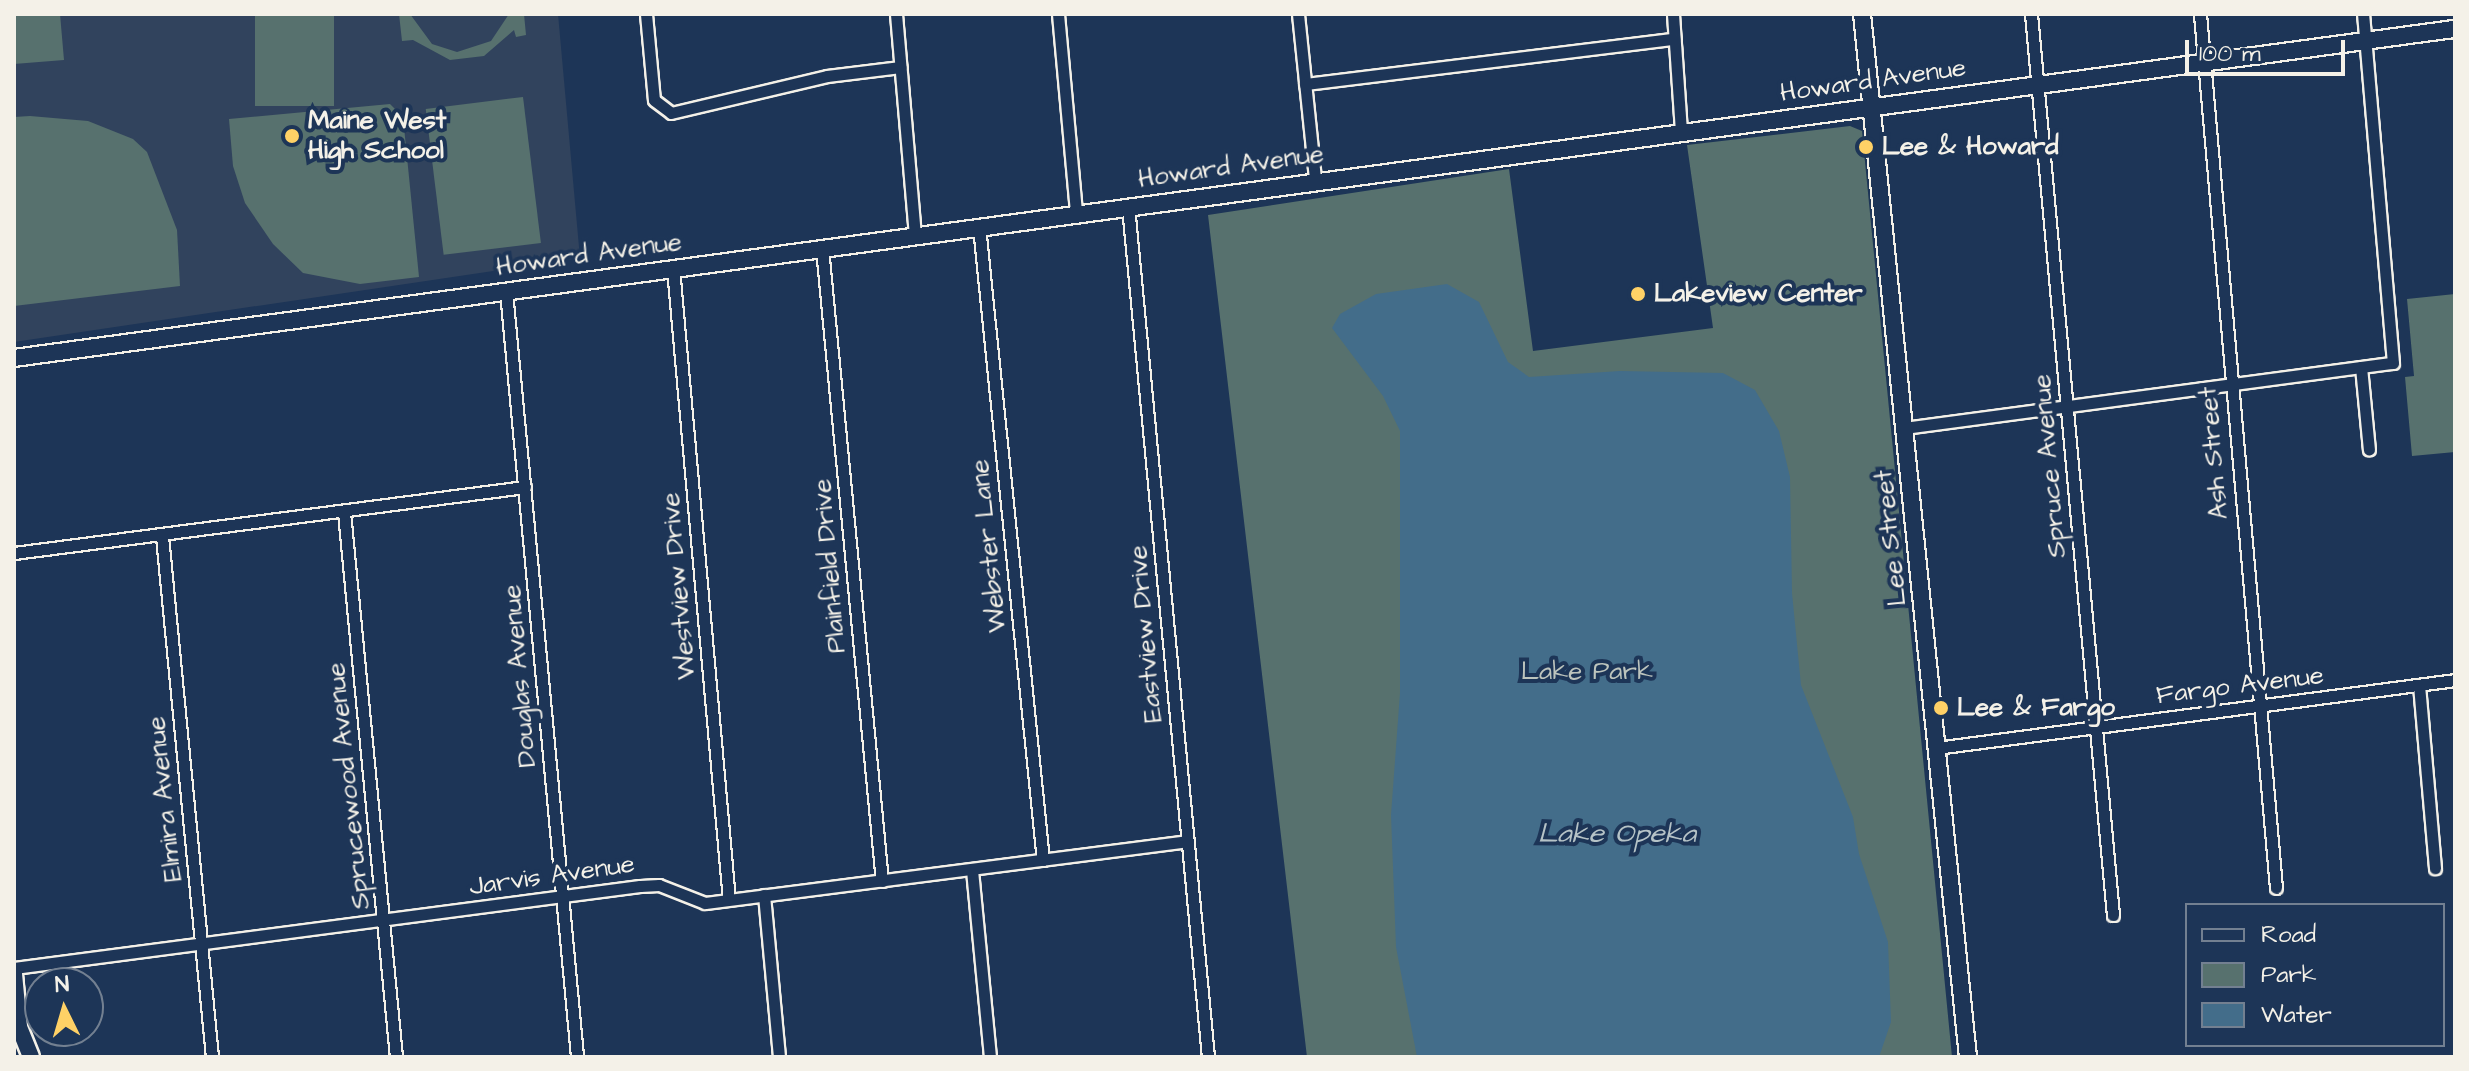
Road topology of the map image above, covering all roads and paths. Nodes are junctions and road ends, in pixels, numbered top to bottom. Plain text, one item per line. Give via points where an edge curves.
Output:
1 (646, 14) edge
2 (896, 14) edge
3 (1058, 14) edge
4 (1298, 14) edge
5 (1673, 14) edge
6 (1862, 14) edge
7 (2031, 14) edge
8 (2200, 14) edge
9 (2363, 14) edge
10 (2455, 29) edge
11 (1674, 39) junction
12 (2365, 40) junction
13 (2204, 61) junction
14 (900, 67) junction
15 (2037, 83) junction
16 (1305, 84) junction
17 (1871, 105) junction
18 (1681, 131) junction
19 (1315, 179) junction
20 (1128, 206) junction
21 (1076, 213) junction
22 (979, 226) junction
23 (915, 235) junction
24 (822, 248) junction
25 (673, 268) junction
26 (506, 291) junction
27 (14, 358) edge
28 (2361, 367) junction
29 (2230, 385) junction
30 (2066, 406) junction
31 (1904, 428) junction
32 (2369, 450) dead end
33 (525, 487) junction
34 (344, 512) junction
35 (162, 536) junction
36 (14, 553) edge
37 (2455, 680) edge
38 (2419, 685) junction
39 (2259, 706) junction
40 (2095, 727) junction
41 (1936, 748) junction
42 (1187, 841) junction
43 (1043, 860) junction
44 (2435, 868) dead end
45 (972, 870) junction
46 (882, 881) junction
47 (2276, 888) dead end
48 (764, 895) junction
49 (562, 896) junction
50 (729, 900) junction
51 (2113, 915) dead end
52 (384, 921) junction
53 (202, 944) junction
54 (14, 971) edge
55 (16, 1027) edge
56 (14, 1045) edge
57 (31, 1057) edge
58 (212, 1057) edge
59 (396, 1057) edge
60 (577, 1057) edge
61 (779, 1057) edge
62 (990, 1057) edge
63 (1208, 1057) edge
64 (1968, 1057) edge

1 - 14 street via 654,100 671,113 827,76
2 - 14 street
3 - 21 street
4 - 16 street
5 - 11 street
6 - 17 street, Lee Street
7 - 15 street, Spruce Avenue
8 - 13 street, Ash Street
9 - 12 street
10 - 12 street, Howard Avenue
11 - 16 street
11 - 18 street
12 - 13 street, Howard Avenue
12 - 28 street via 2393,363
13 - 15 street, Howard Avenue
13 - 29 street, Ash Street
14 - 23 street
15 - 17 street, Howard Avenue
15 - 30 street, Spruce Avenue
16 - 19 street
17 - 18 street, Howard Avenue
17 - 31 street, Lee Street
18 - 19 street, Howard Avenue
19 - 20 street, Howard Avenue
20 - 21 street, Howard Avenue
20 - 42 street, Eastview Drive
21 - 22 street, Howard Avenue
22 - 23 street, Howard Avenue
22 - 43 street, Webster Lane
23 - 24 street, Howard Avenue
24 - 25 street, Howard Avenue
24 - 46 street, Plainfield Drive
25 - 26 street, Howard Avenue
25 - 50 street, Westview Drive
26 - 27 street, Howard Avenue
26 - 33 street, Douglas Avenue
28 - 29 street
28 - 32 street
29 - 30 street
29 - 39 street, Ash Street
30 - 31 street
30 - 40 street, Spruce Avenue
31 - 41 street, Lee Street
33 - 34 street
33 - 49 street, Douglas Avenue
34 - 35 street
34 - 52 street, Sprucewood Avenue
35 - 36 street
35 - 53 street, Elmira Avenue
37 - 38 street, Fargo Avenue
38 - 39 street, Fargo Avenue
38 - 44 street
39 - 40 street, Fargo Avenue
39 - 47 street, Ash Street
40 - 41 street, Fargo Avenue
40 - 51 street, Spruce Avenue
41 - 64 street, Lee Street
42 - 43 street, Jarvis Avenue
42 - 63 street, Eastview Drive
43 - 45 street, Jarvis Avenue
45 - 46 street, Jarvis Avenue
45 - 62 street
46 - 48 street, Jarvis Avenue
48 - 50 street, Jarvis Avenue
48 - 61 street
49 - 50 street, Jarvis Avenue via 659,885 705,903
49 - 52 street, Jarvis Avenue
49 - 60 street, Douglas Avenue
52 - 53 street, Jarvis Avenue
52 - 59 street, Sprucewood Avenue
53 - 54 street, Jarvis Avenue
53 - 58 street, Elmira Avenue
54 - 55 street
55 - 56 street
55 - 57 street

